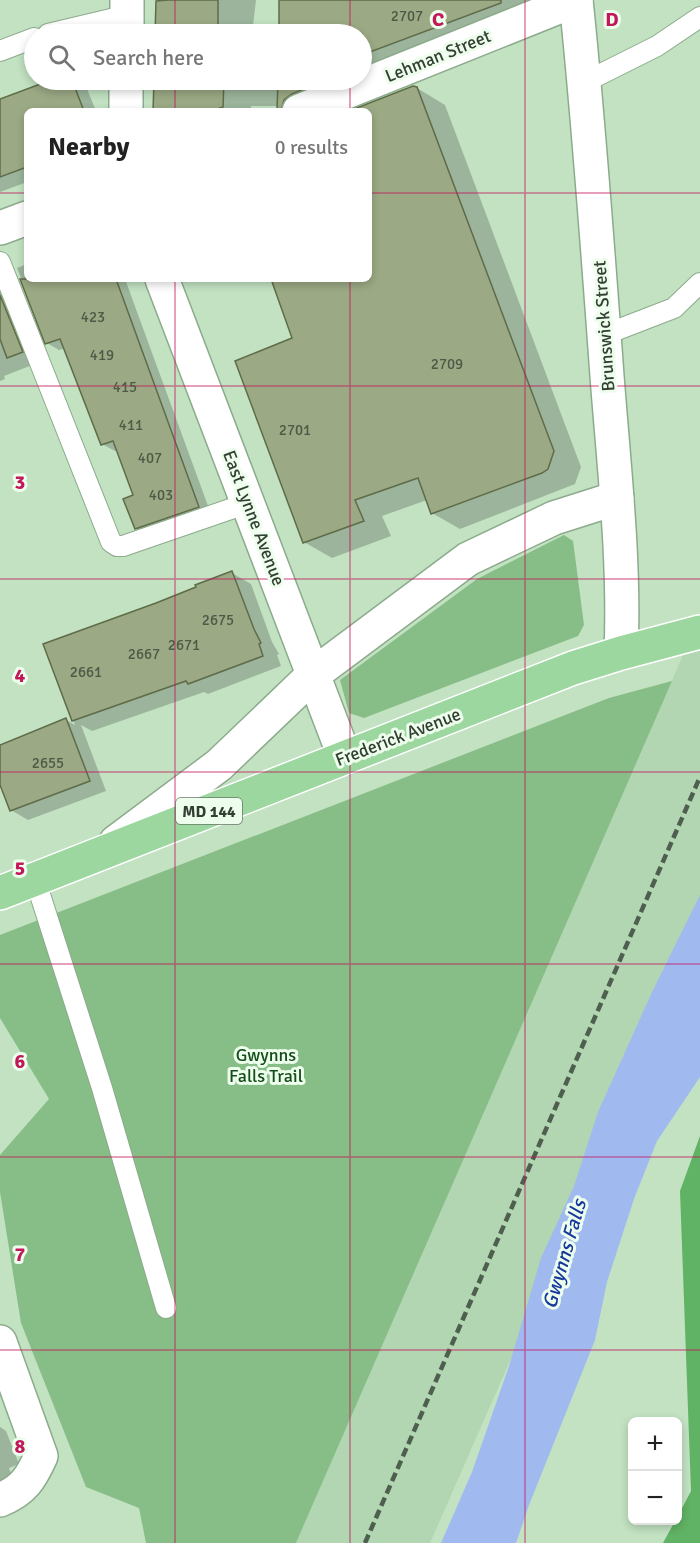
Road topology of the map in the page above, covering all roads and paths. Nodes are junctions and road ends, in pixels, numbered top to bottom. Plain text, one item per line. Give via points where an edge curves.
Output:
1 (577, 0) edge
2 (127, 16) edge
3 (700, 17) edge
4 (92, 24) edge
5 (24, 42) edge
6 (0, 51) edge
7 (372, 82) edge
8 (585, 82) junction
9 (126, 90) edge
10 (352, 90) edge
11 (126, 108) edge
12 (307, 108) edge
13 (24, 219) edge
14 (0, 228) edge
15 (0, 262) edge
16 (163, 282) edge
17 (700, 283) edge
18 (604, 335) junction
19 (617, 498) junction
20 (248, 502) junction
21 (689, 635) edge
22 (621, 653) junction
23 (314, 674) junction
24 (345, 758) junction
25 (100, 854) junction
26 (35, 879) junction
27 (0, 893) edge
28 (166, 1308) dead end
29 (0, 1342) edge
30 (0, 1500) edge

1 - 7 street, Lehman Street
1 - 8 street, Brunswick Street
2 - 4 lane
3 - 8 lane via 657,46
5 - 6 lane
8 - 18 street, Brunswick Street
9 - 11 street
10 - 12 street, Lehman Street
13 - 14 street
15 - 20 lane via 111,542 123,546
16 - 20 street, East Lynne Avenue
17 - 18 lane via 674,308
18 - 19 street, Brunswick Street
19 - 22 street, Brunswick Street via 623,603
19 - 23 street, Frederick Avenue via 554,518 468,559
20 - 23 street, East Lynne Avenue
21 - 22 main road, Frederick Avenue / MD 144
22 - 24 main road, Frederick Avenue / MD 144 via 573,668
23 - 24 street, East Lynne Avenue
23 - 25 street, Frederick Avenue via 219,765
24 - 25 main road, Frederick Avenue / MD 144
25 - 26 main road, Frederick Avenue / MD 144
26 - 27 main road, Frederick Avenue / MD 144
26 - 28 lane via 102,1088
29 - 30 street via 41,1456 32,1477 15,1494

